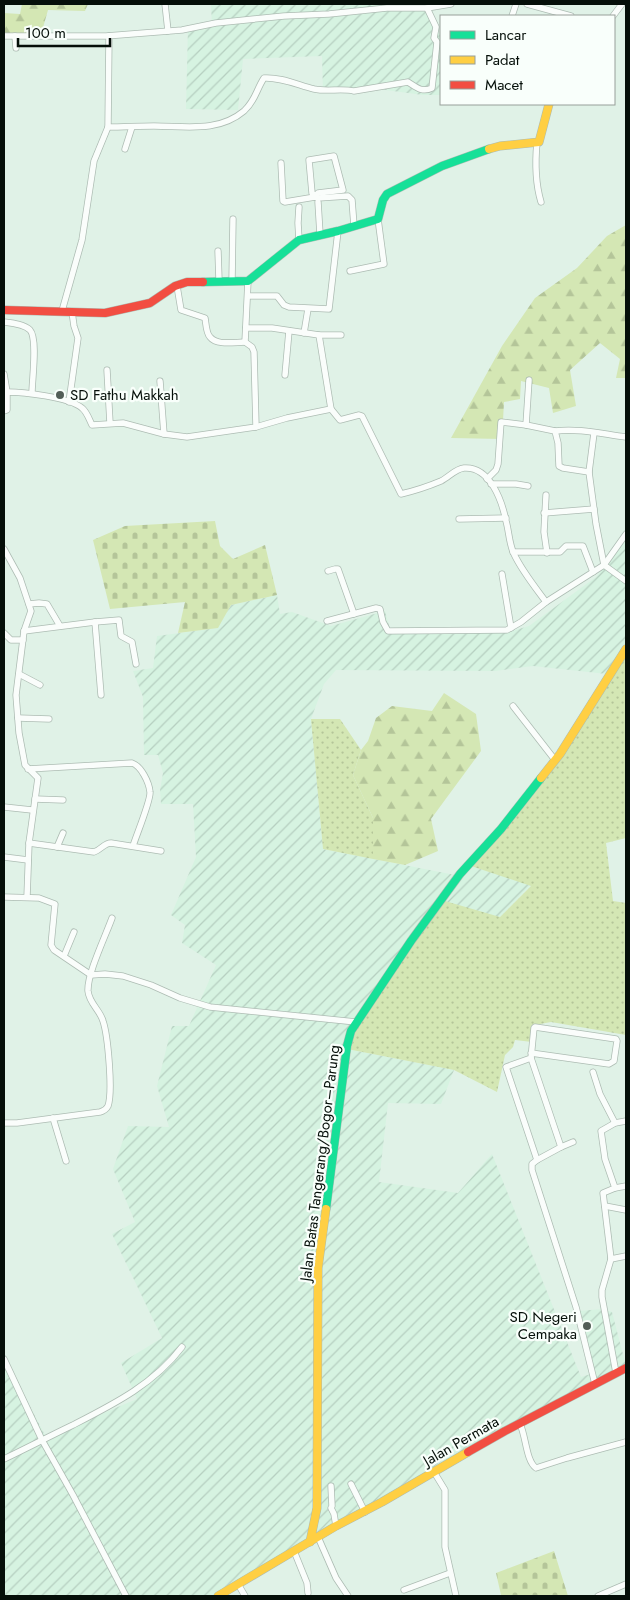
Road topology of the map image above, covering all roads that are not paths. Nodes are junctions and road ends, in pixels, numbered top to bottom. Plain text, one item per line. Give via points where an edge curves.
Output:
1 (165, 4) edge
2 (451, 4) edge
3 (528, 4) edge
4 (622, 4) edge
5 (546, 6) edge
6 (428, 8) junction
7 (566, 15) edge
8 (614, 15) edge
9 (168, 31) junction
10 (4, 36) edge
11 (15, 36) junction
12 (109, 36) junction
13 (16, 48) dead end
14 (549, 105) edge
15 (108, 127) junction
16 (132, 127) junction
17 (537, 142) junction
18 (125, 150) dead end
19 (280, 163) dead end
20 (316, 199) junction
21 (541, 202) dead end
22 (299, 207) dead end
23 (233, 219) dead end
24 (378, 219) junction
25 (354, 226) junction
26 (338, 231) junction
27 (320, 234) junction
28 (299, 240) junction
29 (218, 251) dead end
30 (350, 271) dead end
31 (218, 280) junction
32 (232, 281) junction
33 (248, 281) junction
34 (177, 286) junction
35 (248, 296) junction
36 (5, 310) edge
37 (308, 310) junction
38 (62, 311) junction
39 (72, 312) junction
40 (4, 321) edge
41 (246, 328) junction
42 (289, 331) junction
43 (304, 333) junction
44 (319, 335) junction
45 (341, 335) dead end
46 (245, 342) junction
47 (107, 370) dead end
48 (4, 374) edge
49 (284, 375) dead end
50 (529, 380) dead end
51 (160, 381) dead end
52 (7, 392) junction
53 (32, 393) junction
54 (69, 402) junction
55 (331, 408) junction
56 (4, 411) edge
57 (110, 423) junction
58 (526, 425) junction
59 (256, 427) junction
60 (555, 431) junction
61 (594, 433) junction
62 (164, 434) junction
63 (626, 437) edge
64 (589, 472) junction
65 (489, 482) junction
66 (528, 486) dead end
67 (546, 495) dead end
68 (594, 509) junction
69 (544, 513) junction
70 (506, 518) junction
71 (459, 519) dead end
72 (626, 534) edge
73 (4, 549) edge
74 (513, 552) junction
75 (547, 553) junction
76 (604, 565) junction
77 (328, 571) dead end
78 (592, 572) junction
79 (502, 574) dead end
80 (626, 581) edge
81 (546, 602) junction
82 (30, 604) junction
83 (354, 614) junction
84 (327, 621) dead end
85 (95, 622) junction
86 (60, 626) junction
87 (510, 628) junction
88 (24, 631) junction
89 (4, 633) edge
90 (23, 640) junction
91 (626, 650) edge
92 (136, 664) dead end
93 (19, 674) junction
94 (40, 685) dead end
95 (101, 695) dead end
96 (513, 706) dead end
97 (18, 718) junction
98 (49, 719) dead end
99 (555, 760) junction
100 (28, 769) junction
101 (36, 799) junction
102 (63, 800) dead end
103 (4, 806) edge
104 (32, 810) junction
105 (63, 833) dead end
106 (29, 843) junction
107 (132, 846) junction
108 (57, 847) junction
109 (161, 851) dead end
110 (4, 857) edge
111 (28, 860) junction
112 (4, 897) edge
113 (26, 897) junction
114 (112, 918) dead end
115 (74, 932) dead end
116 (64, 956) junction
117 (91, 975) junction
118 (356, 1022) junction
119 (531, 1055) junction
120 (594, 1072) dead end
121 (54, 1118) junction
122 (626, 1121) edge
123 (4, 1123) edge
124 (615, 1123) junction
125 (574, 1142) dead end
126 (561, 1147) junction
127 (537, 1160) junction
128 (66, 1161) dead end
129 (626, 1186) edge
130 (616, 1188) junction
131 (605, 1206) junction
132 (626, 1210) edge
133 (626, 1256) edge
134 (611, 1259) junction
135 (182, 1347) dead end
136 (4, 1359) edge
137 (626, 1368) edge
138 (616, 1373) junction
139 (595, 1384) junction
140 (520, 1424) junction
141 (42, 1440) junction
142 (626, 1442) edge
143 (4, 1459) edge
144 (434, 1472) junction
145 (351, 1484) dead end
146 (331, 1486) dead end
147 (317, 1508) junction
148 (331, 1508) junction
149 (365, 1512) junction
150 (336, 1526) junction
151 (318, 1537) junction
152 (310, 1542) junction
153 (294, 1552) junction
154 (450, 1574) junction
155 (238, 1584) junction
156 (626, 1584) edge
157 (404, 1590) dead end
158 (308, 1593) dead end
159 (126, 1596) edge
160 (218, 1596) edge
161 (245, 1596) edge
162 (348, 1596) edge
163 (456, 1596) edge
164 (598, 1596) edge

1 - 9 street
2 - 6 street
3 - 5 street
4 - 8 street
5 - 7 street
6 - 9 street via 284,16
6 - 16 street via 436,27 434,38 437,42 433,87 428,90 420,90 408,82 354,91 347,88 316,89 264,78 251,102 228,121 200,128
9 - 12 street
10 - 11 street
11 - 12 street
11 - 13 street
12 - 15 street
14 - 17 main road via 540,141
15 - 16 street
15 - 38 street via 94,161 82,240
16 - 18 street
17 - 21 street via 535,171
17 - 24 main road via 489,148 442,166 387,194
19 - 20 street via 283,201
20 - 20 street via 318,193 343,190 334,156 309,160 312,192
20 - 25 street via 348,196 352,200
20 - 27 street
22 - 28 street
23 - 32 street
24 - 25 main road
24 - 30 street via 384,264
25 - 26 main road
26 - 27 main road
26 - 37 street via 330,307
27 - 28 main road
28 - 33 main road
29 - 31 street
31 - 32 main road
31 - 34 main road via 187,282
32 - 33 main road
33 - 35 street
34 - 39 main road via 150,303 128,310 96,314
34 - 46 street via 181,310 205,318 211,339 223,343
35 - 37 street via 277,296 284,305
35 - 41 street
36 - 38 main road
36 - 40 street
37 - 43 street
38 - 39 main road
39 - 54 street via 78,338
40 - 53 street via 24,326 32,333
41 - 42 street
41 - 46 street
42 - 43 street
42 - 49 street
43 - 44 street
44 - 45 street
44 - 55 street
46 - 59 street via 254,352
47 - 57 street
48 - 52 street
50 - 58 street
51 - 62 street
52 - 53 street
52 - 56 street via 7,409
53 - 54 street
54 - 57 street via 83,409 92,424
55 - 59 street
55 - 65 street via 340,420 362,416 401,494 465,468 479,471
57 - 62 street via 134,425
58 - 60 street
58 - 65 street via 501,422 498,464
59 - 62 street via 196,436
60 - 61 street via 576,429
60 - 64 street via 559,466
61 - 63 street
61 - 64 street
64 - 68 street
65 - 66 street
65 - 70 street
67 - 69 street
68 - 69 street
68 - 76 street
69 - 75 street
70 - 71 street
70 - 74 street
72 - 76 street
73 - 82 street
74 - 75 street
74 - 81 street
75 - 78 street via 562,552 566,546 583,546
76 - 78 street
76 - 80 street
77 - 83 street via 338,570
78 - 81 street
79 - 87 street
81 - 87 street
82 - 86 street via 47,604
82 - 88 street
83 - 84 street
83 - 87 street via 378,608 388,631 500,631
85 - 86 street
85 - 92 street via 119,620 121,636 132,642
85 - 95 street
86 - 88 street
88 - 90 street
89 - 90 street via 11,640
90 - 93 street
91 - 99 main road, Jalan Batas Tangerang/Bogor–Parung
93 - 94 street
93 - 97 street via 16,690
96 - 99 street
97 - 98 street
97 - 100 street
99 - 118 main road, Jalan Batas Tangerang/Bogor–Parung via 501,829 460,874
100 - 101 street via 38,778
100 - 107 street via 136,764 146,778 150,793
101 - 102 street
101 - 104 street
103 - 104 street
104 - 106 street
105 - 108 street
106 - 108 street
106 - 111 street
107 - 108 street via 109,843 94,852
107 - 109 street
110 - 111 street
111 - 113 street
112 - 113 street
113 - 116 street via 54,904 51,946
114 - 117 street
115 - 116 street
116 - 117 street
117 - 118 street via 123,976 210,1007
117 - 121 street via 88,984 90,998 103,1020 106,1039 109,1102 102,1112
118 - 147 main road, Jalan Batas Tangerang/Bogor–Parung via 347,1046 318,1268
119 - 119 street via 535,1027 617,1041 614,1061 609,1064
119 - 126 street
119 - 127 street via 506,1067
120 - 124 street via 600,1094
121 - 123 street
121 - 128 street
122 - 124 street
124 - 130 street via 601,1131 601,1137
125 - 126 street
126 - 127 street
127 - 139 street via 532,1164 532,1170 576,1307
129 - 130 street
130 - 131 street via 603,1193
131 - 132 street
131 - 134 street
133 - 134 street
134 - 138 street via 602,1297
135 - 141 street via 167,1366 135,1391
136 - 141 street
137 - 138 main road, Jalan Permata
138 - 139 main road, Jalan Permata
139 - 140 main road, Jalan Permata
140 - 142 street via 530,1460 536,1468
140 - 144 main road, Jalan Permata
141 - 143 street
141 - 159 street
144 - 149 main road, Jalan Permata
144 - 154 street via 446,1496 444,1532
145 - 149 street
146 - 148 street
147 - 148 street
147 - 152 main road, Jalan Batas Tangerang/Bogor–Parung
148 - 150 street
149 - 150 main road, Jalan Permata
150 - 151 main road, Jalan Permata
151 - 152 main road, Jalan Permata
151 - 162 street via 336,1578
152 - 153 main road
153 - 155 main road
153 - 158 street via 305,1576
154 - 157 street
154 - 163 street
155 - 160 main road
155 - 161 street
156 - 164 street

